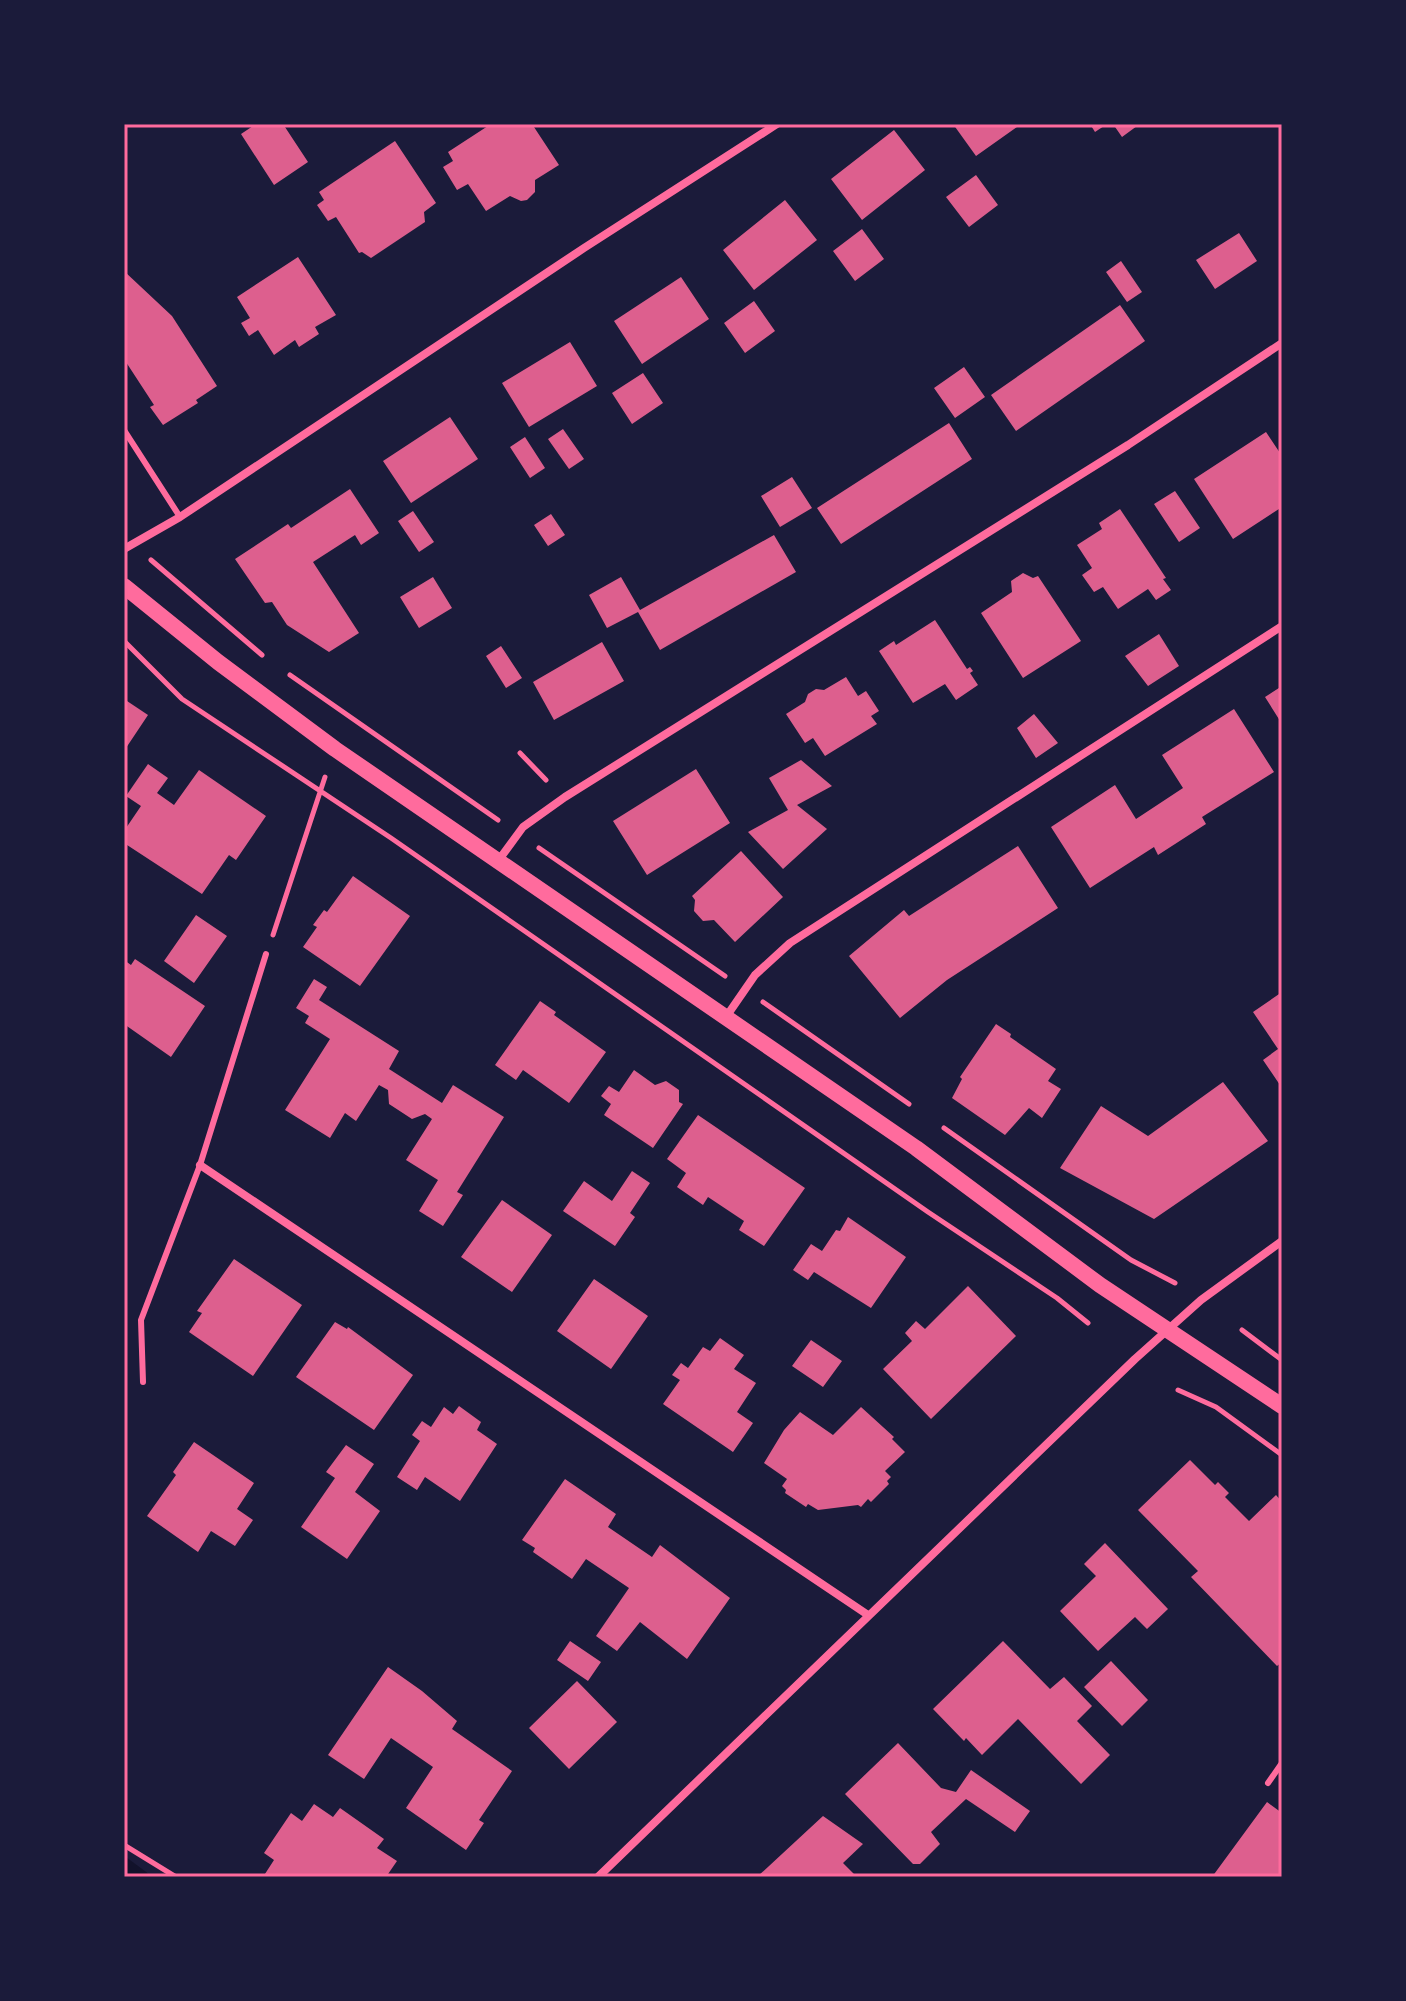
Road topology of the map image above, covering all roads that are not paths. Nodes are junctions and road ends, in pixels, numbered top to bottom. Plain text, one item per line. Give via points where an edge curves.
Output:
1 (777, 124) edge
2 (1282, 343) edge
3 (124, 430) edge
4 (180, 517) junction
5 (128, 547) edge
6 (124, 586) edge
7 (1282, 626) edge
8 (498, 861) junction
9 (266, 954) road end
10 (726, 1018) junction
11 (200, 1165) junction
12 (1282, 1241) edge
13 (1167, 1330) junction
14 (143, 1382) dead end
15 (1282, 1406) edge
16 (868, 1615) junction
17 (1282, 1763) edge
18 (1268, 1783) dead end
19 (598, 1877) edge

1 - 4 street
2 - 8 street via 565,797 518,833
3 - 4 lane
4 - 5 street
6 - 8 main road via 335,749
7 - 10 street via 790,943 755,975
8 - 10 main road
9 - 11 lane
10 - 13 main road
11 - 14 lane via 141,1320
11 - 16 street
12 - 13 street
13 - 15 main road
13 - 16 street
16 - 19 street
17 - 18 lane

